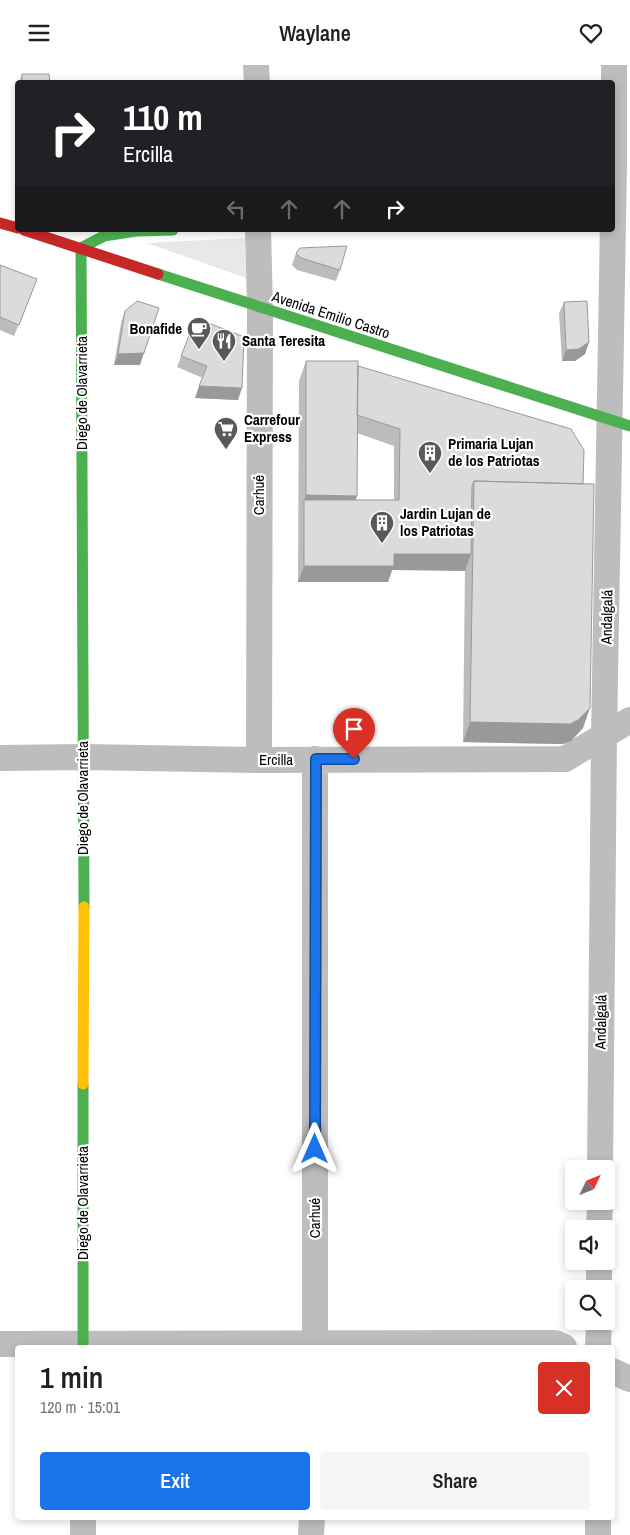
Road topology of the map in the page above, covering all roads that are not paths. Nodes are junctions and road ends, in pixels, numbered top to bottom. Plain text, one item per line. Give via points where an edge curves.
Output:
1 (256, 65) edge
2 (614, 65) edge
3 (257, 80) edge
4 (614, 80) edge
5 (0, 223) edge
6 (615, 223) edge
7 (630, 223) edge
8 (15, 227) edge
9 (30, 232) edge
10 (130, 232) edge
11 (258, 232) edge
12 (613, 232) edge
13 (81, 248) junction
14 (260, 308) junction
15 (620, 423) edge
16 (630, 719) edge
17 (604, 736) junction
18 (84, 757) junction
19 (0, 758) edge
20 (316, 759) junction
21 (259, 760) junction
22 (600, 1160) edge
23 (599, 1330) edge
24 (0, 1344) edge
25 (83, 1345) edge
26 (315, 1345) edge
27 (560, 1345) edge
28 (598, 1345) edge
29 (615, 1372) edge
30 (630, 1379) edge
31 (83, 1520) edge
32 (312, 1520) edge
33 (598, 1520) edge
34 (83, 1535) edge
35 (311, 1535) edge
36 (598, 1535) edge

1 - 3 street
2 - 4 street, Andalgalá
5 - 8 street
6 - 7 street
9 - 13 street, Avenida Emilio Castro
10 - 13 street via 104,236
11 - 14 street, Carhué
12 - 15 street, Andalgalá
13 - 14 street, Avenida Emilio Castro
13 - 18 street, Diego de Olavarrieta
14 - 15 street, Avenida Emilio Castro
14 - 21 street, Carhué
15 - 17 street, Andalgalá
16 - 17 street, Ercilla
17 - 20 street, Ercilla via 565,759
17 - 22 street, Andalgalá
18 - 19 street, Ercilla
18 - 21 street, Ercilla
18 - 25 street, Diego de Olavarrieta
20 - 21 street, Ercilla
20 - 26 street, Carhué
23 - 28 street
24 - 25 street
25 - 26 street
26 - 27 street
29 - 30 street
31 - 34 street
32 - 35 street
33 - 36 street

